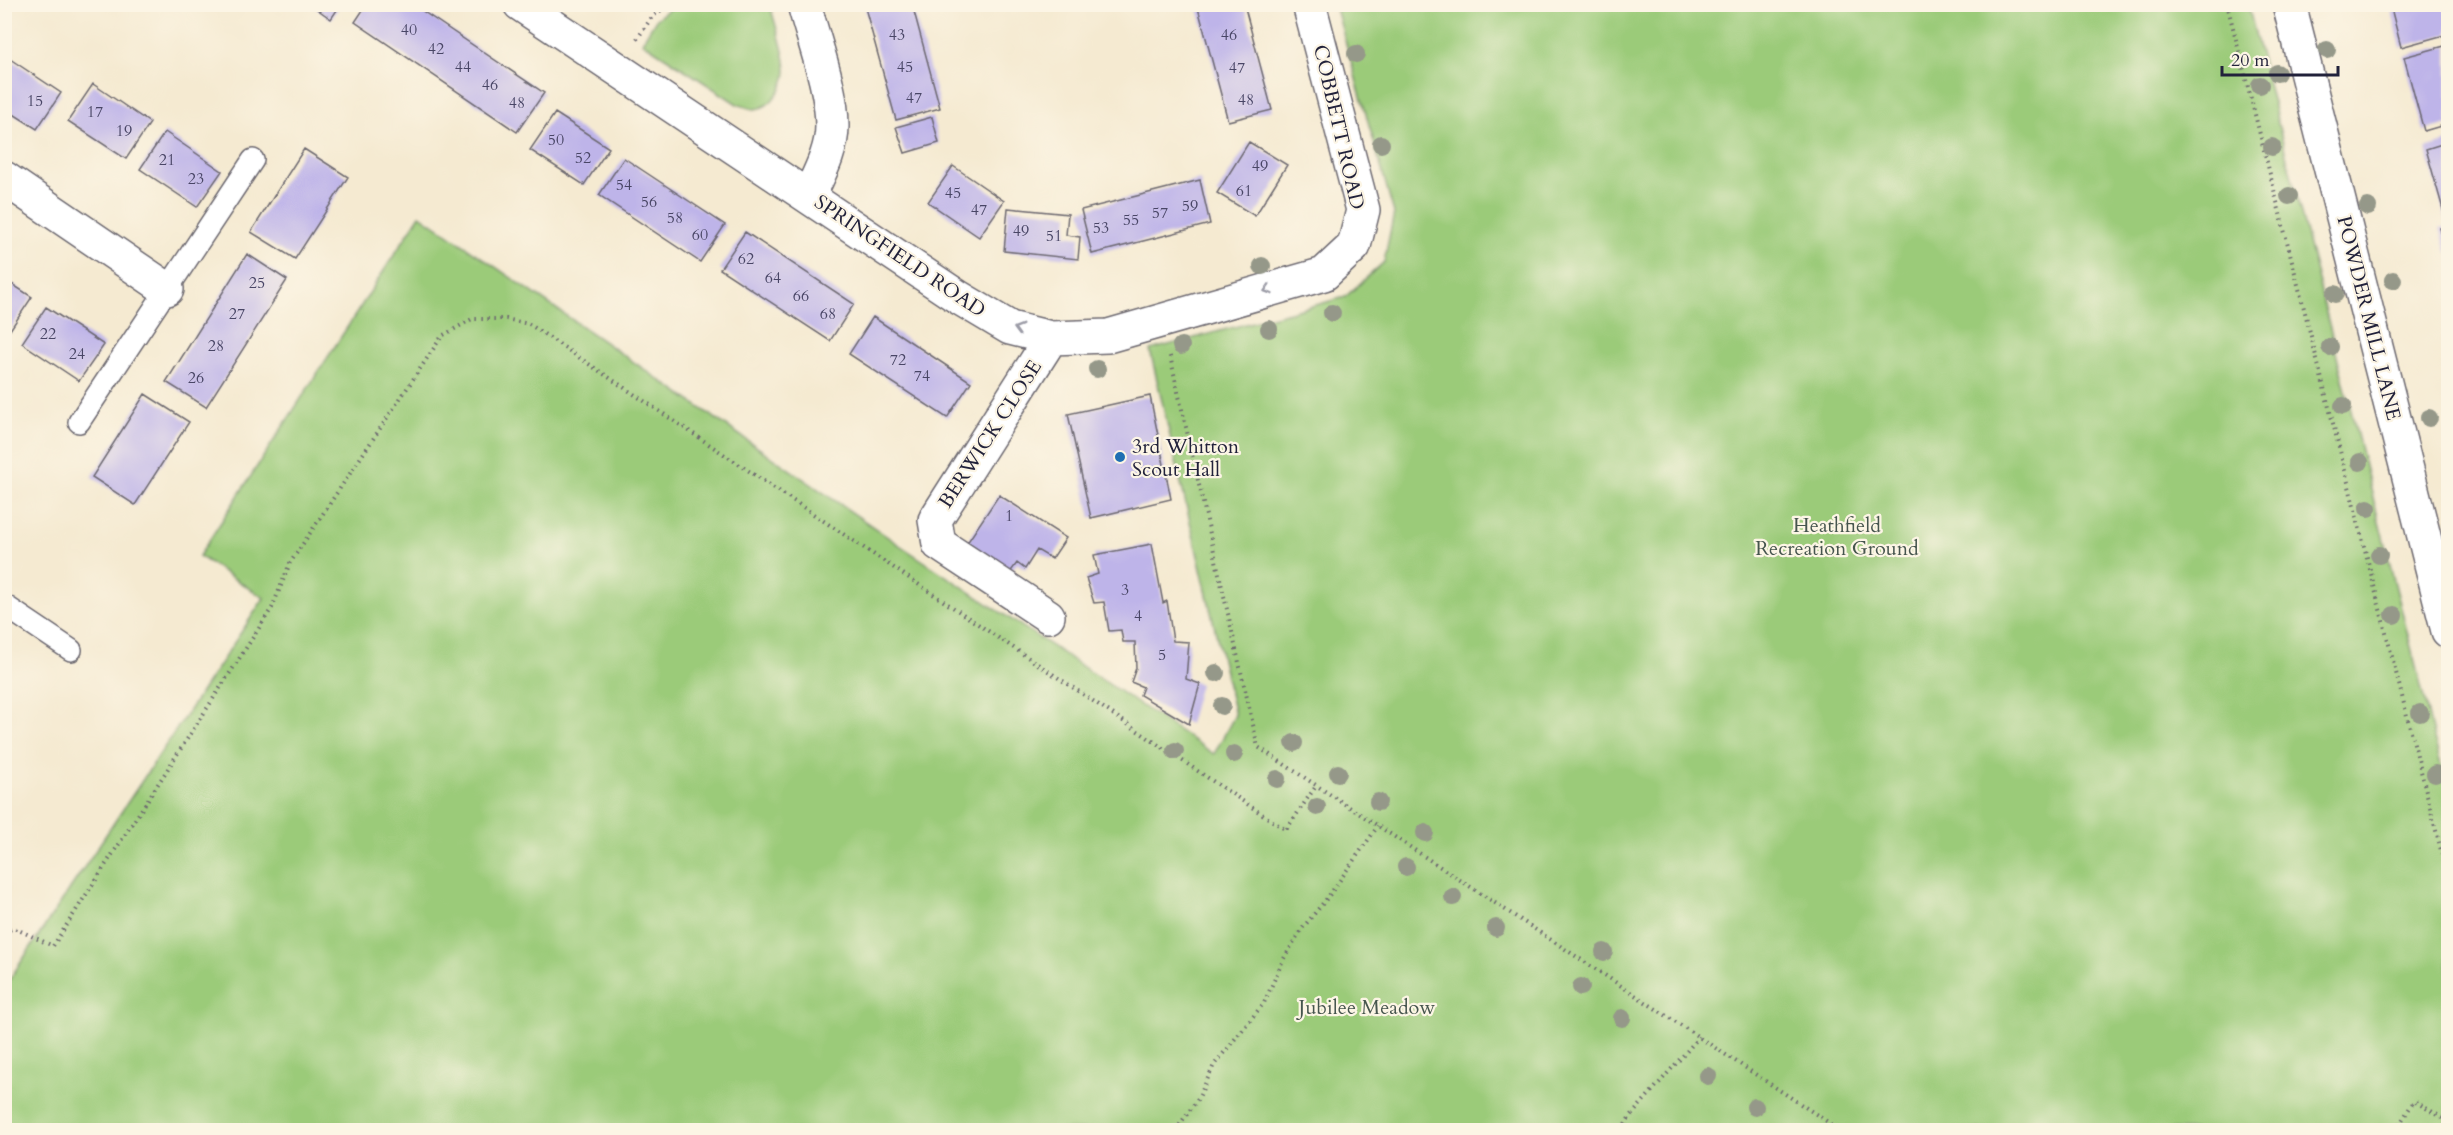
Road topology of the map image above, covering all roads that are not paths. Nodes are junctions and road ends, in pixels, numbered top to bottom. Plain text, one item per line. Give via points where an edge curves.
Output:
1 (520, 4) edge
2 (804, 4) edge
3 (1309, 4) edge
4 (2289, 4) edge
5 (253, 160) dead end
6 (4, 178) edge
7 (809, 196) junction
8 (1324, 274) joint
9 (167, 289) junction
10 (1051, 338) junction
11 (79, 422) dead end
12 (4, 605) edge
13 (1048, 616) dead end
14 (2448, 631) edge
15 (71, 650) dead end

1 - 7 street, SPRINGFIELD ROAD
2 - 7 street via 832,126 827,156
3 - 8 street, COBBETT ROAD via 1363,210 1354,246
4 - 14 street, POWDER MILL LANE
5 - 9 lane
6 - 9 street
10 -> 7 street, SPRINGFIELD ROAD via 1010,328
8 -> 10 street, SPRINGFIELD ROAD via 1108,336
9 - 11 lane
10 - 13 street, BERWICK CLOSE via 935,520 939,544
12 - 15 lane

